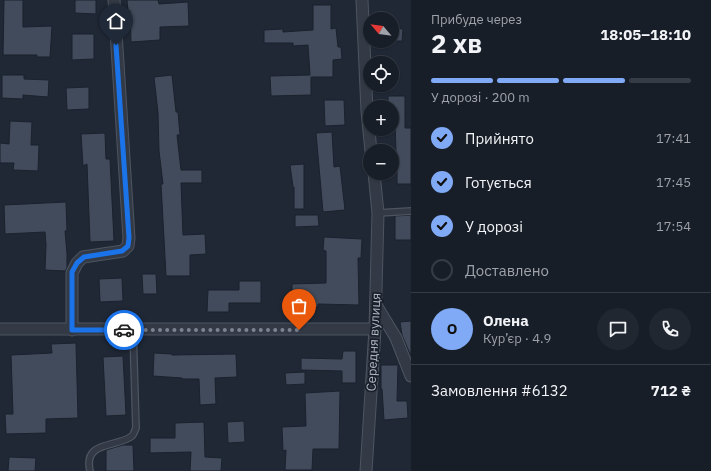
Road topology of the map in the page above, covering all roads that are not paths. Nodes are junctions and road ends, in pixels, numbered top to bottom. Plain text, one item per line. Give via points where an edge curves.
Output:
1 (114, 0) edge
2 (362, 0) edge
3 (370, 144) edge
4 (375, 180) edge
5 (378, 212) junction
6 (411, 212) edge
7 (376, 305) junction
8 (0, 329) edge
9 (375, 329) junction
10 (72, 330) junction
11 (133, 330) junction
12 (411, 376) edge
13 (90, 471) edge
14 (366, 471) edge

1 - 10 street via 128,246 122,251 84,257 77,263 72,272
2 - 3 street
4 - 5 street, Середня вулиця
5 - 6 lane
5 - 7 street, Середня вулиця
7 - 9 street, Середня вулиця
7 - 12 street via 396,338
8 - 10 street
9 - 11 street
9 - 14 street, Середня вулиця
10 - 11 street
11 - 13 lane via 136,428 133,435 126,439 97,449 89,462

